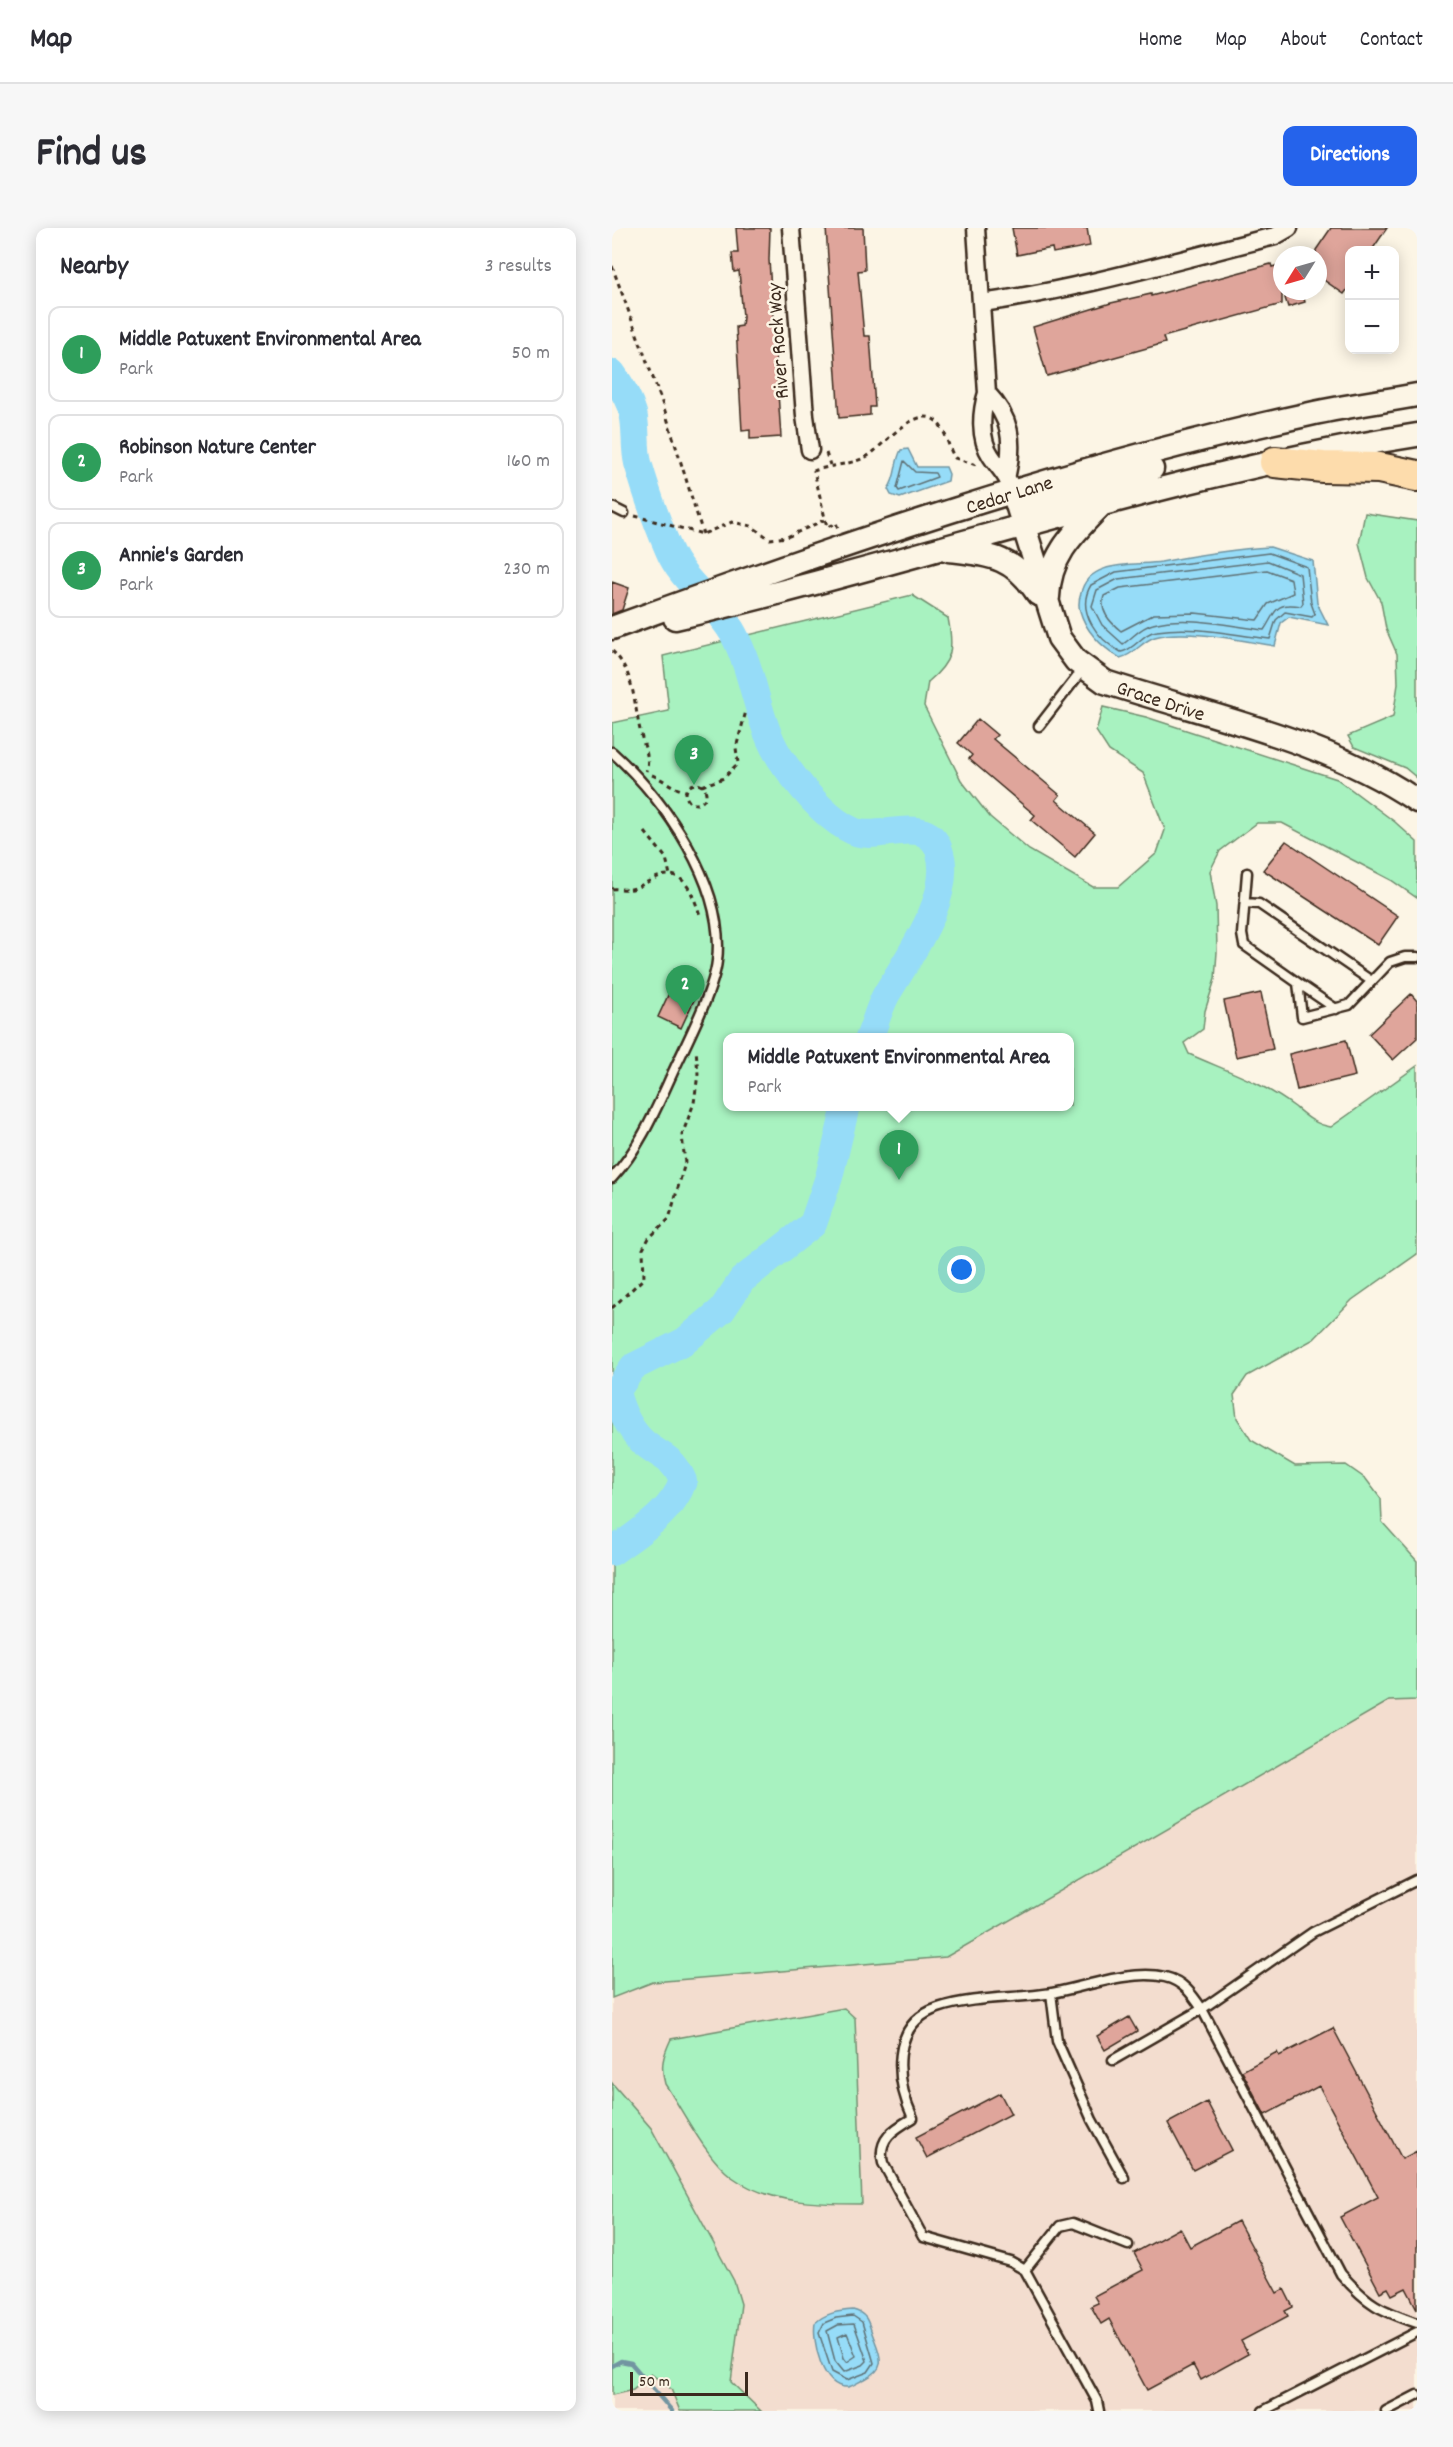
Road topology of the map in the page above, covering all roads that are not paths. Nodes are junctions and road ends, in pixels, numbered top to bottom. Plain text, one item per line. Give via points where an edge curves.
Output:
1 (791, 228) edge
2 (976, 228) edge
3 (1289, 228) edge
4 (982, 303) junction
5 (987, 393) junction
6 (1417, 395) edge
7 (1417, 410) edge
8 (1417, 435) edge
9 (810, 450) dead end
10 (1275, 462) junction
11 (1417, 476) edge
12 (1015, 500) junction
13 (1104, 503) junction
14 (612, 507) edge
15 (624, 513) road end
16 (938, 549) junction
17 (1048, 610) junction
18 (612, 630) edge
19 (1084, 668) junction
20 (1040, 726) dead end
21 (612, 752) edge
22 (1417, 801) edge
23 (1247, 873) dead end
24 (1245, 903) junction
25 (1417, 957) edge
26 (1370, 980) junction
27 (1298, 983) junction
28 (1336, 1009) junction
29 (612, 1178) edge
30 (1417, 1880) edge
31 (1051, 1993) junction
32 (1202, 2008) junction
33 (1113, 2060) dead end
34 (1124, 2178) dead end
35 (1128, 2245) dead end
36 (1025, 2270) junction
37 (1417, 2323) edge
38 (1417, 2332) edge
39 (1417, 2395) edge
40 (1099, 2411) edge
41 (1263, 2411) edge
42 (1386, 2411) edge

1 - 9 street, River Rock Way
2 - 4 street
3 - 4 street via 1252,242 1023,297
4 - 5 street
5 - 12 street via 1002,409 1013,448
5 - 12 street via 980,413 990,454
6 - 12 main road, Cedar Lane via 1303,415 1201,439
7 - 12 main road via 1309,429
8 - 10 main road, Cedar Lane
10 - 11 highway via 1379,468
10 - 13 main road, Cedar Lane
12 - 13 main road, Cedar Lane
12 - 16 main road, Cedar Lane
12 - 17 main road, Grace Drive
12 - 18 main road, Cedar Lane via 749,578
13 - 17 main road via 1058,555 1048,590
14 - 15 lane
16 - 17 main road via 1007,562 1021,571
16 - 18 main road, Cedar Lane via 770,596
17 - 19 main road, Grace Drive via 1064,646
19 - 20 lane
19 - 22 main road, Grace Drive via 1105,682 1315,749 1361,769
21 - 29 lane via 688,844 702,873 716,924 717,963 691,1033 652,1117
23 - 24 lane
24 - 26 lane via 1259,904
24 - 27 lane via 1244,945
25 - 26 lane via 1397,958
26 - 28 lane via 1352,1002
27 - 28 lane
27 - 28 lane via 1302,1017
30 - 32 lane via 1312,1932
31 - 32 lane via 1156,1975 1189,1989
31 - 34 lane via 1057,2041 1092,2120
31 - 36 lane via 954,2004 922,2016 904,2041 898,2067 913,2118 893,2129 883,2141 880,2153 923,2237 1011,2262
32 - 33 lane
32 - 37 lane via 1341,2274 1378,2309
35 - 36 lane via 1073,2223 1066,2224 1060,2226
36 - 40 lane
38 - 41 lane
39 - 42 lane

